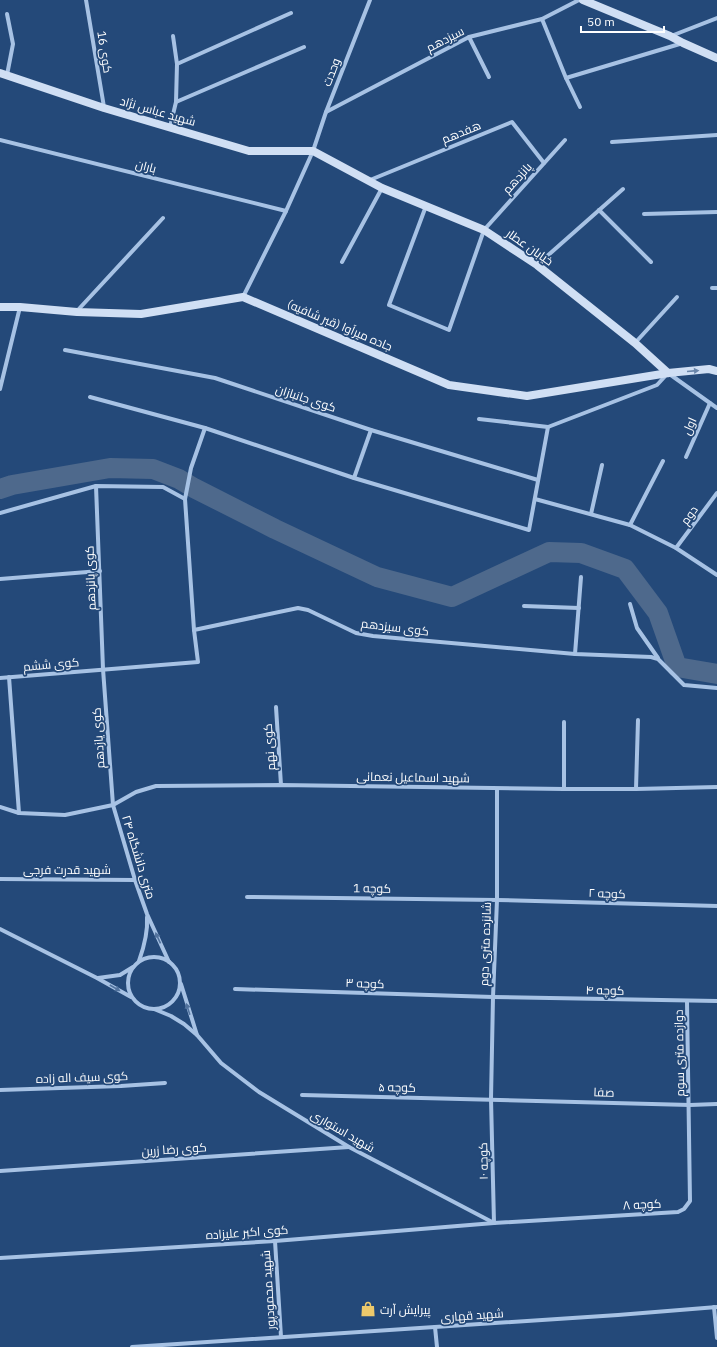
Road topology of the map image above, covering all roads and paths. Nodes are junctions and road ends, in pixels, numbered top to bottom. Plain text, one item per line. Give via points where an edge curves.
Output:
1 (86, 0) edge
2 (370, 0) edge
3 (579, 0) edge
4 (583, 0) edge
5 (291, 13) dead end
6 (7, 14) dead end
7 (542, 18) junction
8 (717, 18) edge
9 (173, 36) dead end
10 (670, 36) junction
11 (469, 37) junction
12 (683, 43) junction
13 (304, 47) dead end
14 (717, 58) edge
15 (177, 64) junction
16 (4, 74) edge
17 (489, 77) dead end
18 (566, 78) junction
19 (176, 102) junction
20 (580, 106) dead end
21 (104, 108) junction
22 (326, 112) junction
23 (170, 127) junction
24 (717, 135) edge
25 (0, 140) edge
26 (565, 140) dead end
27 (612, 142) dead end
28 (313, 151) junction
29 (544, 163) junction
30 (369, 180) junction
31 (382, 188) junction
32 (623, 189) dead end
33 (426, 206) junction
34 (286, 210) junction
35 (599, 210) junction
36 (717, 212) edge
37 (644, 214) dead end
38 (163, 218) dead end
39 (484, 230) junction
40 (342, 262) dead end
41 (651, 262) dead end
42 (537, 265) junction
43 (243, 297) junction
44 (677, 297) dead end
45 (0, 307) edge
46 (20, 307) junction
47 (77, 312) junction
48 (635, 342) junction
49 (65, 350) dead end
50 (717, 371) edge
51 (668, 373) junction
52 (0, 389) edge
53 (90, 397) dead end
54 (710, 403) junction
55 (717, 408) edge
56 (479, 419) dead end
57 (548, 427) junction
58 (205, 428) junction
59 (371, 430) junction
60 (686, 457) dead end
61 (663, 461) dead end
62 (602, 465) dead end
63 (354, 478) junction
64 (538, 480) junction
65 (96, 486) junction
66 (717, 493) edge
67 (185, 499) junction
68 (535, 499) junction
69 (0, 513) edge
70 (591, 514) junction
71 (630, 525) junction
72 (676, 548) junction
73 (100, 571) junction
74 (717, 575) edge
75 (581, 577) dead end
76 (0, 579) edge
77 (630, 604) dead end
78 (524, 606) dead end
79 (579, 608) junction
80 (194, 630) junction
81 (576, 654) junction
82 (658, 659) junction
83 (104, 669) junction
84 (9, 677) junction
85 (0, 678) edge
86 (717, 688) edge
87 (276, 707) dead end
88 (638, 720) dead end
89 (564, 722) dead end
90 (281, 785) junction
91 (717, 787) edge
92 (497, 789) junction
93 (564, 789) junction
94 (636, 789) junction
95 (113, 804) junction
96 (0, 807) edge
97 (19, 813) junction
98 (0, 879) edge
99 (135, 880) junction
100 (247, 897) dead end
101 (497, 900) junction
102 (717, 906) edge
103 (147, 914) junction
104 (0, 929) edge
105 (139, 961) junction
106 (169, 962) junction
107 (133, 967) junction
108 (98, 978) junction
109 (180, 982) junction
110 (235, 989) dead end
111 (493, 997) junction
112 (132, 998) junction
113 (717, 1001) edge
114 (688, 1002) junction
115 (154, 1009) junction
116 (197, 1035) junction
117 (165, 1083) dead end
118 (0, 1090) edge
119 (302, 1095) dead end
120 (491, 1099) junction
121 (717, 1104) edge
122 (690, 1105) junction
123 (349, 1147) junction
124 (0, 1171) edge
125 (494, 1223) junction
126 (275, 1241) junction
127 (0, 1258) edge
128 (716, 1307) edge
129 (435, 1327) junction
130 (281, 1337) junction
131 (717, 1338) edge
132 (180, 1345) edge
133 (132, 1347) edge
134 (437, 1347) edge

1 - 21 street, کوی 16
2 - 22 street, وحدت
3 - 7 street, سیزدهم
4 - 10 street
5 - 15 street
6 - 16 street via 13,44
7 - 11 street, سیزدهم
7 - 18 street
8 - 10 street
9 - 15 street
10 - 12 street
11 - 17 street
11 - 22 street, سیزدهم
12 - 14 street
12 - 18 street
13 - 19 street
15 - 19 street
16 - 21 street, شهید عباس نژاد
18 - 20 street
19 - 23 street
21 - 23 street, شهید عباس نژاد
22 - 28 street, وحدت
23 - 28 street, شهید عباس نژاد via 249,151
24 - 27 street
25 - 34 street, باران
26 - 29 street, پانزدهم
28 - 30 street, خیابان عطار
28 - 34 street, وحدت
29 - 30 street, هفدهم via 512,122
29 - 39 street, پانزدهم
30 - 31 street, خیابان عطار
31 - 33 street, خیابان عطار
31 - 40 street
32 - 35 street
33 - 39 street, خیابان عطار
33 - 39 street via 389,305 449,330
34 - 43 street, وحدت
35 - 41 street
35 - 42 street
36 - 37 street
38 - 47 street
39 - 42 street, خیابان عطار
42 - 48 street, خیابان عطار
43 - 47 street via 141,314
43 - 51 street, جاده میرآوا (قبر شافیه) via 449,385 526,396
44 - 48 street
45 - 46 street
46 - 47 street
46 - 52 street
48 - 51 street, خیابان عطار
49 - 59 street, کوی جانبازان via 215,378
51 -> 50 street via 709,369
51 - 54 street
51 - 57 street via 657,385
53 - 58 street
54 - 55 street
54 - 60 street, اول
56 - 57 street
57 - 64 street
58 - 63 street
58 - 67 street via 191,468
59 - 63 street
59 - 64 street, کوی جانبازان
61 - 71 street
62 - 70 street
63 - 68 street via 529,530
64 - 68 street
65 - 67 street via 163,487
65 - 69 street
65 - 73 street, کوی پانزدهم
66 - 72 street, دوم
67 - 80 street
68 - 70 street
70 - 71 street
71 - 72 street
72 - 74 street
73 - 76 street
73 - 83 street, کوی پانزدهم
75 - 79 street
77 - 82 street via 637,628
78 - 79 street
79 - 81 street
80 - 81 street, کوی سیزدهم via 298,608 308,610 356,633 373,636
80 - 83 street via 198,662
81 - 82 street, کوی سیزدهم via 642,656
82 - 86 street via 684,685
83 - 84 street, کوی ششم
83 - 95 street, کوی یازدهم
84 - 85 street, کوی ششم
84 - 97 street
87 - 90 street, کوی نهم
88 - 94 street
89 - 93 street
90 - 92 street, شهید اسماعیل نعمانی
90 - 95 street, شهید اسماعیل نعمانی via 156,786 136,792
91 - 94 street, شهید اسماعیل نعمانی
92 - 93 street, شهید اسماعیل نعمانی
92 - 101 street, شانزده متری دوم
93 - 94 street, شهید اسماعیل نعمانی
95 - 97 street, شهید اسماعیل نعمانی via 65,815
95 - 99 street, ۲۴ متری دانشگاه
96 - 97 street, شهید اسماعیل نعمانی
98 - 99 street, شهید قدرت فرجی
99 - 103 street, ۲۴ متری دانشگاه
100 - 101 street, کوچه 1
101 - 102 street, کوچه ۲
101 - 111 street, شانزده متری دوم
103 - 105 street, ۲۴ متری دانشگاه via 144,948
106 -> 103 street, ۲۴ متری دانشگاه
104 - 108 street
105 - 106 street via 154,957
105 - 107 street
106 - 109 street via 179,974
107 - 108 street via 120,975
107 - 112 street via 128,982
108 -> 112 street
109 - 115 street via 176,998 163,1008
116 -> 109 street, شهید استواری
110 - 111 street, کوچه ۳
111 - 114 street, کوچه ۴
111 - 120 street, شانزده متری دوم
112 - 115 street via 138,1004
113 - 114 street, کوچه ۴
114 - 122 street, دوازده متری سوم
115 - 116 street, شهید استواری via 172,1016
116 - 123 street, شهید استواری via 222,1063 259,1092
117 - 118 street, کوی سیف اله زاده
119 - 120 street, کوچه ۵
120 - 122 street, صفا
120 - 125 street, کوچه ۱۰
121 - 122 street, صفا
122 - 125 street, کوچه ۸ via 690,1201 684,1209 678,1212
123 - 124 street, کوی رضا زرین
123 - 125 street, شهید استواری
125 - 126 street, کوی اکبر علیزاده
126 - 127 street, کوی اکبر علیزاده
126 - 130 street, شهید محمودپور
128 - 129 street, شهید قهاری
128 - 131 street
129 - 130 street, شهید قهاری
129 - 134 street
130 - 132 street, شهید قهاری
132 - 133 street, شهید قهاری

